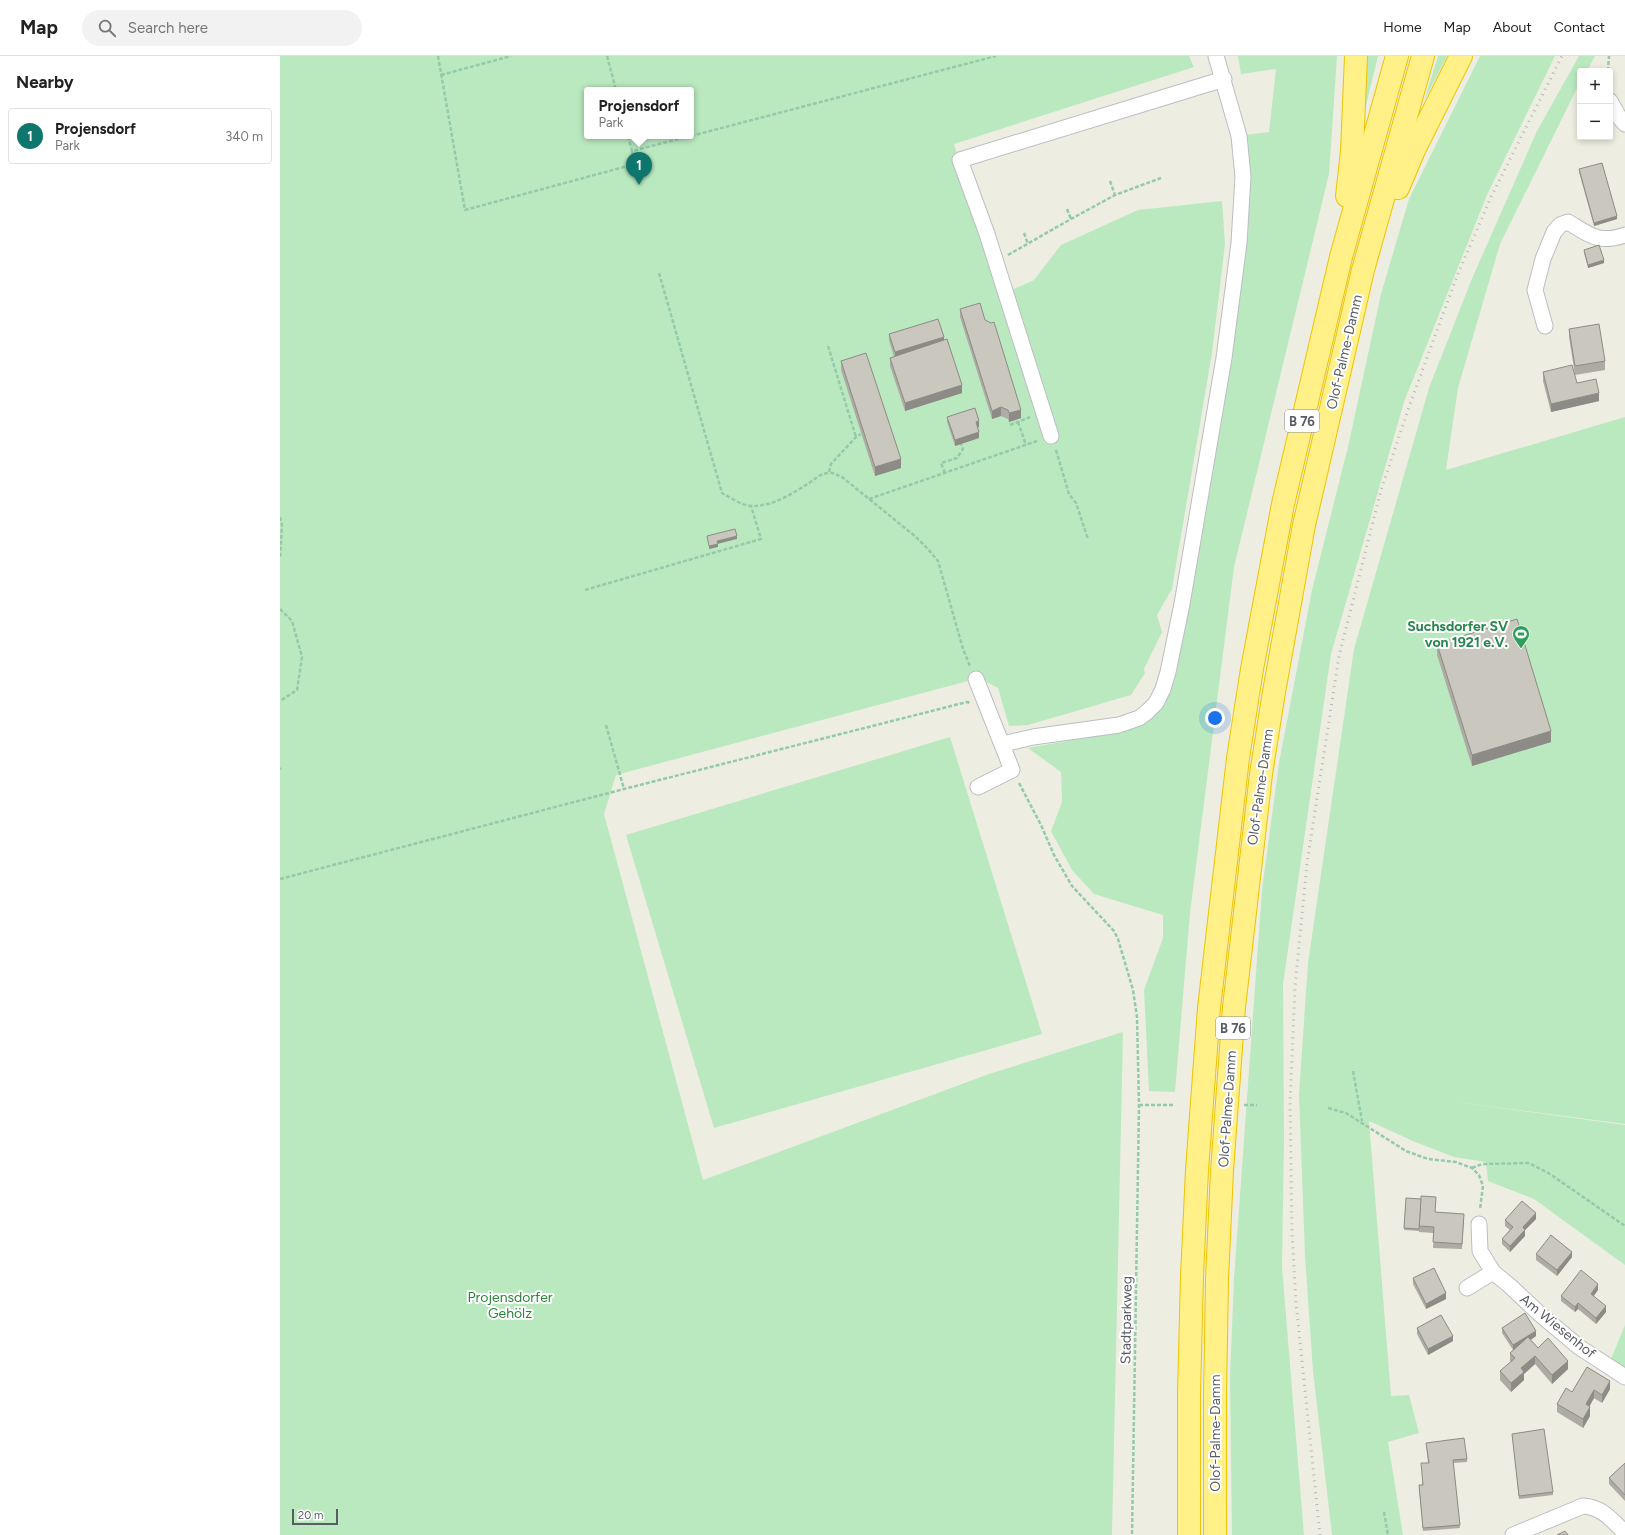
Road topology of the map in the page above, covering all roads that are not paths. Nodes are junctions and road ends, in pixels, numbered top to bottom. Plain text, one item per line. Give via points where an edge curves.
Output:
1 (1216, 56) edge
2 (1356, 56) edge
3 (1397, 56) edge
4 (1423, 56) edge
5 (1461, 56) edge
6 (1224, 79) junction
7 (1612, 104) edge
8 (1625, 124) edge
9 (1625, 235) edge
10 (1341, 257) junction
11 (1363, 270) junction
12 (1545, 326) dead end
13 (1052, 436) road end
14 (976, 679) road end
15 (1003, 744) junction
16 (978, 787) dead end
17 (1479, 1224) road end
18 (1492, 1272) junction
19 (1467, 1288) dead end
20 (1625, 1377) edge
21 (1625, 1533) edge
22 (1189, 1535) edge
23 (1215, 1535) edge
24 (1515, 1535) edge

1 - 6 street
2 - 10 highway via 1352,151
3 - 10 highway, Olof-Palme-Damm / B 76
4 - 11 highway, Olof-Palme-Damm / B 76
5 - 11 highway via 1414,150
6 - 13 street via 960,160 987,234
6 - 15 street via 1240,136 1243,177 1239,243 1224,358 1182,604 1163,689 1156,703 1147,712 1119,725 1033,737
7 - 8 street
9 - 12 street via 1594,238 1568,222 1560,225 1554,232 1543,259 1536,290
10 - 22 highway, Olof-Palme-Damm / B 76 via 1283,504 1267,585 1238,758 1224,872 1209,1008 1197,1178 1192,1276
11 - 23 highway, Olof-Palme-Damm / B 76 via 1303,532 1272,699 1248,885 1234,1007 1217,1279
14 - 15 street
15 - 16 street via 1012,770
17 - 18 street, Am Wiesenhof via 1480,1251
18 - 19 street
18 - 20 street, Am Wiesenhof via 1579,1347
21 - 24 street via 1607,1515 1591,1506 1583,1506

